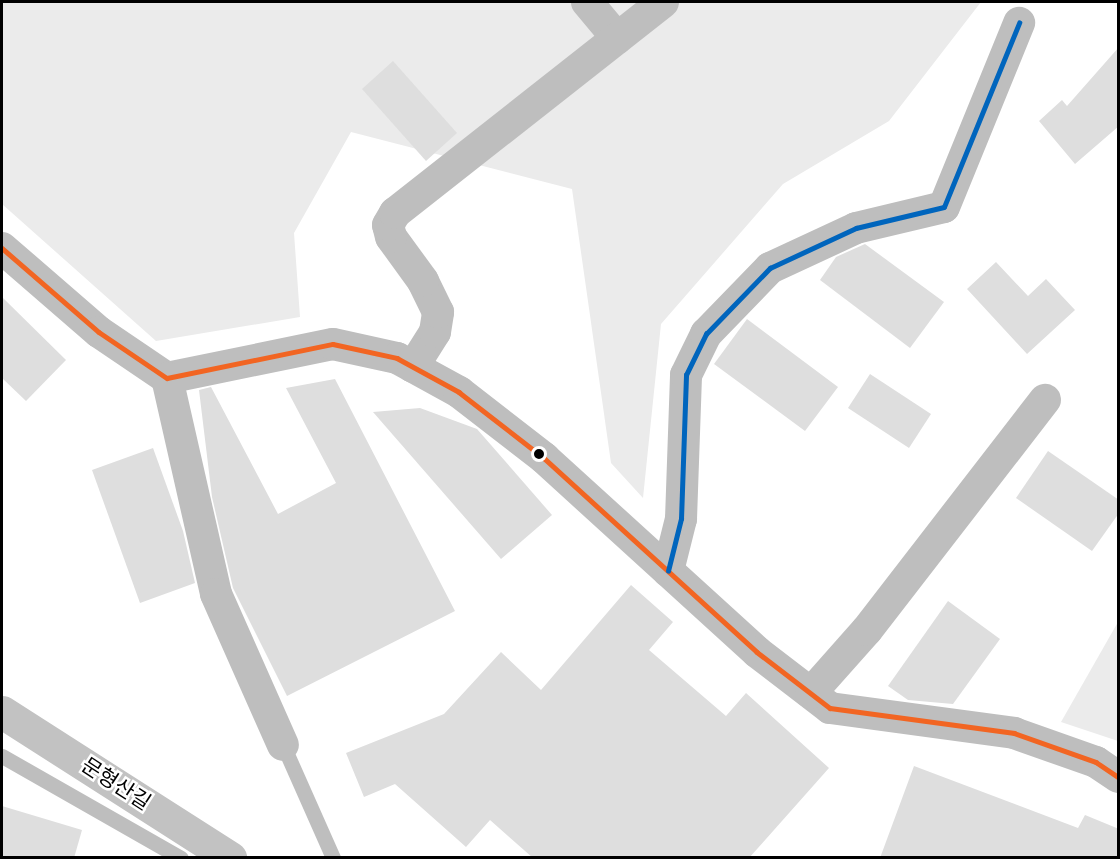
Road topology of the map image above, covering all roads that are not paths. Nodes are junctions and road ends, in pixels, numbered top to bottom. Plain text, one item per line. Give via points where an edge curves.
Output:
1 (587, 2) edge
2 (663, 2) edge
3 (1019, 23) dead end
4 (617, 38) junction
5 (2, 248) edge
6 (413, 367) junction
7 (167, 378) junction
8 (1045, 400) dead end
9 (668, 571) junction
10 (811, 693) junction
11 (2, 712) edge
12 (283, 746) joint
13 (2, 756) edge
14 (1119, 777) edge
15 (181, 858) edge
16 (230, 858) edge
17 (333, 858) edge

1 - 4 street
2 - 4 street
3 - 9 street via 944,207 856,228 770,268 706,334 686,375 681,519
4 - 6 street via 395,213 388,225 391,237 423,281 438,312 435,332
5 - 7 street via 99,332
6 - 7 street via 397,358 333,344
6 - 9 street via 459,392 544,458
7 - 12 street via 216,594
8 - 10 street via 867,630
9 - 10 street
10 - 14 street via 830,708 1014,734 1096,762
11 - 16 street, 문형산길
12 - 17 lane
13 - 15 lane

